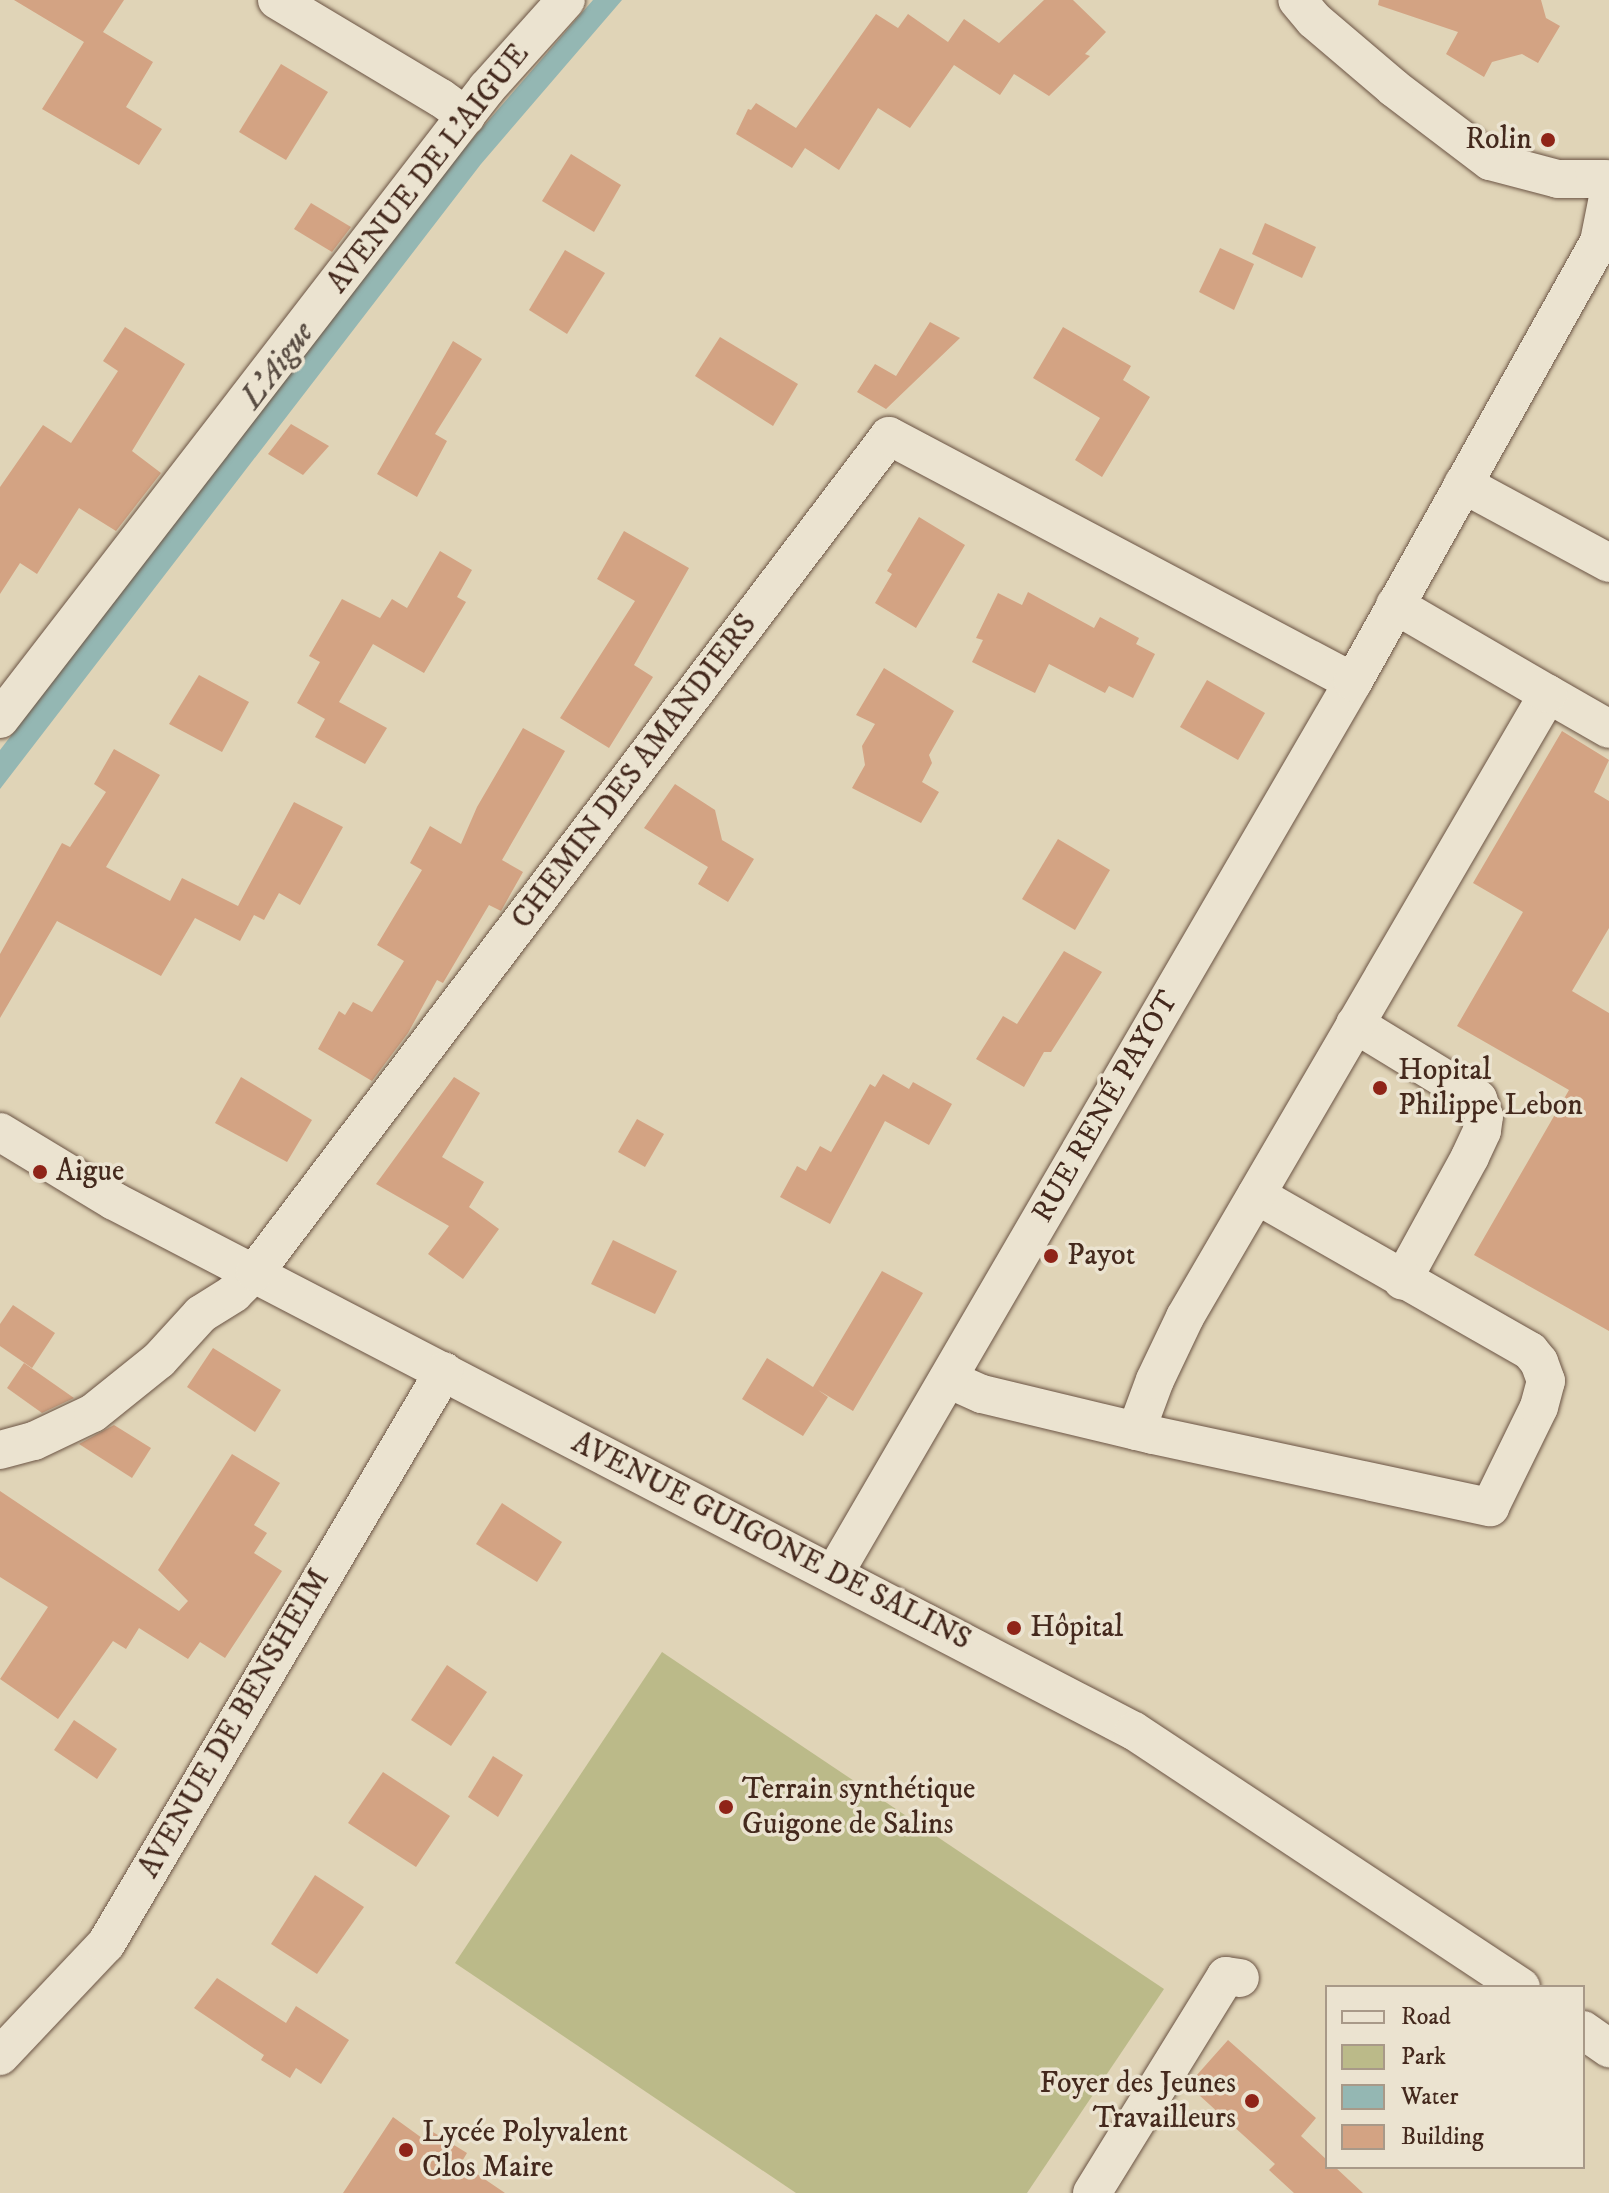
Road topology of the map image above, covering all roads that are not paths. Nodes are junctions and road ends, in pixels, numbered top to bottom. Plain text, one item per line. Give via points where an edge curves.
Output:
1 (277, 0) edge
2 (566, 0) edge
3 (1297, 0) edge
4 (466, 116) junction
5 (1463, 484) junction
6 (1609, 563) edge
7 (1395, 605) junction
8 (1353, 682) junction
9 (1548, 694) junction
10 (0, 719) edge
11 (1609, 729) edge
12 (1355, 1024) junction
13 (0, 1132) edge
14 (1256, 1195) junction
15 (255, 1272) junction
16 (1402, 1281) junction
17 (444, 1371) junction
18 (948, 1379) junction
19 (1136, 1431) junction
20 (0, 1450) edge
21 (834, 1574) junction
22 (1240, 1978) dead end
23 (1518, 1985) edge
24 (1585, 2031) edge
25 (1609, 2048) edge
26 (0, 2056) edge
27 (1092, 2193) edge

1 - 4 street
2 - 4 street, AVENUE DE L'AIGUE
3 - 5 street, RUE RENÉ PAYOT via 1394,88 1490,161 1558,179 1605,179 1608,197 1599,242
4 - 10 street, AVENUE DE L'AIGUE
5 - 6 street
5 - 7 street, RUE RENÉ PAYOT
7 - 8 street, RUE RENÉ PAYOT
7 - 9 street
8 - 15 street, CHEMIN DES AMANDIERS via 889,436
8 - 18 street, RUE RENÉ PAYOT
9 - 11 street
9 - 12 street
12 - 14 street
12 - 16 street via 1478,1099 1484,1116 1470,1157
13 - 15 street, AVENUE GUIGONE DE SALINS via 114,1201
14 - 16 street
14 - 19 street via 1185,1317
15 - 17 street, AVENUE GUIGONE DE SALINS
15 - 20 street, CHEMIN DES AMANDIERS via 93,1413 34,1441
16 - 19 street via 1530,1351 1539,1362 1546,1381 1539,1407 1490,1507
17 - 21 street, AVENUE GUIGONE DE SALINS
17 - 26 street, AVENUE DE BENSHEIM via 106,1944
18 - 19 street via 982,1394
18 - 21 street, RUE RENÉ PAYOT
21 - 23 street, AVENUE GUIGONE DE SALINS via 1134,1731
22 - 27 street via 1226,1976
24 - 25 street

